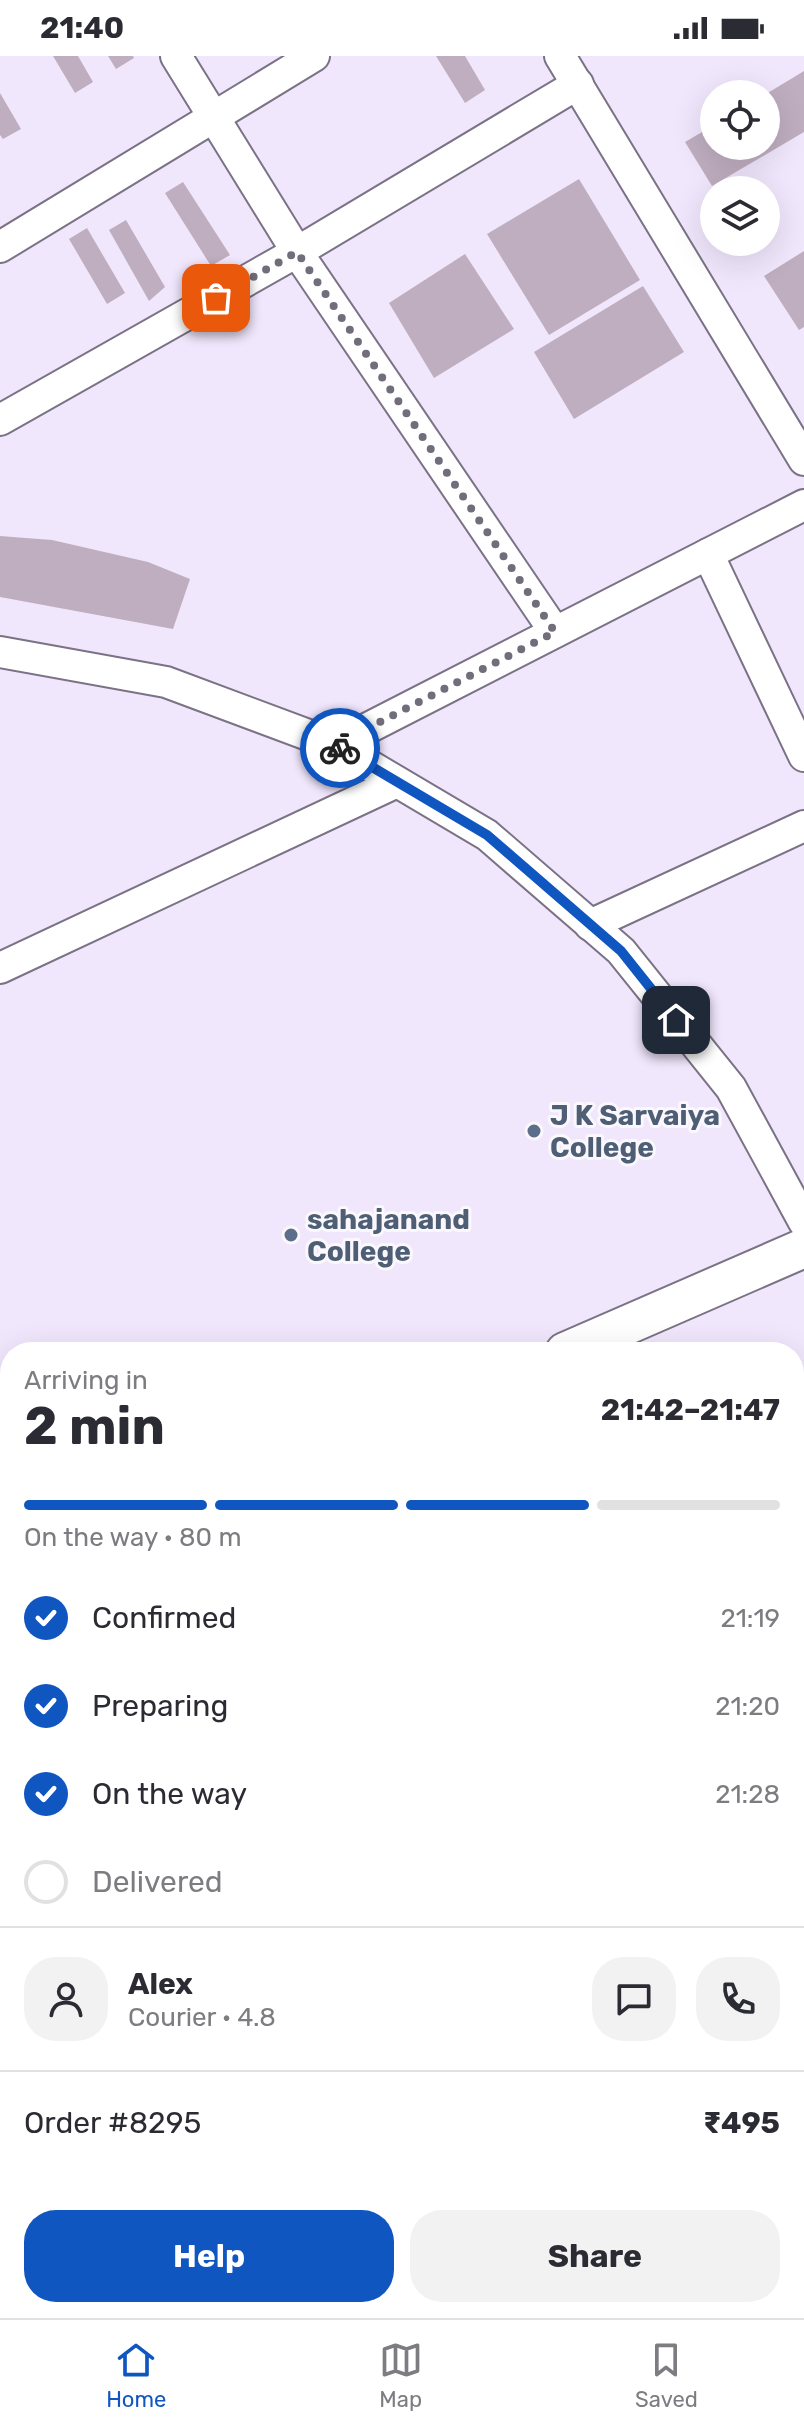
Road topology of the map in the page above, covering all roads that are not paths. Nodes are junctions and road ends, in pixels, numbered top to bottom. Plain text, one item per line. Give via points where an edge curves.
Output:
1 (176, 56) edge
2 (314, 56) edge
3 (560, 56) edge
4 (578, 84) junction
5 (215, 119) junction
6 (0, 247) edge
7 (297, 252) junction
8 (0, 420) edge
9 (804, 460) edge
10 (804, 505) edge
11 (708, 554) junction
12 (555, 632) junction
13 (0, 652) edge
14 (335, 745) junction
15 (804, 756) edge
16 (397, 782) junction
17 (804, 826) edge
18 (590, 925) junction
19 (0, 968) edge
20 (804, 1222) edge
21 (804, 1248) edge
22 (588, 1342) edge

1 - 5 street
2 - 5 street
3 - 4 street
4 - 7 street
4 - 9 street
5 - 6 street
5 - 7 street
7 - 8 street
7 - 12 street
10 - 11 street
11 - 12 street
11 - 15 street
12 - 14 street
13 - 14 street via 166,682
14 - 16 street
16 - 18 street via 487,835
16 - 19 street
17 - 18 street
18 - 20 street via 621,951 731,1088
21 - 22 street

